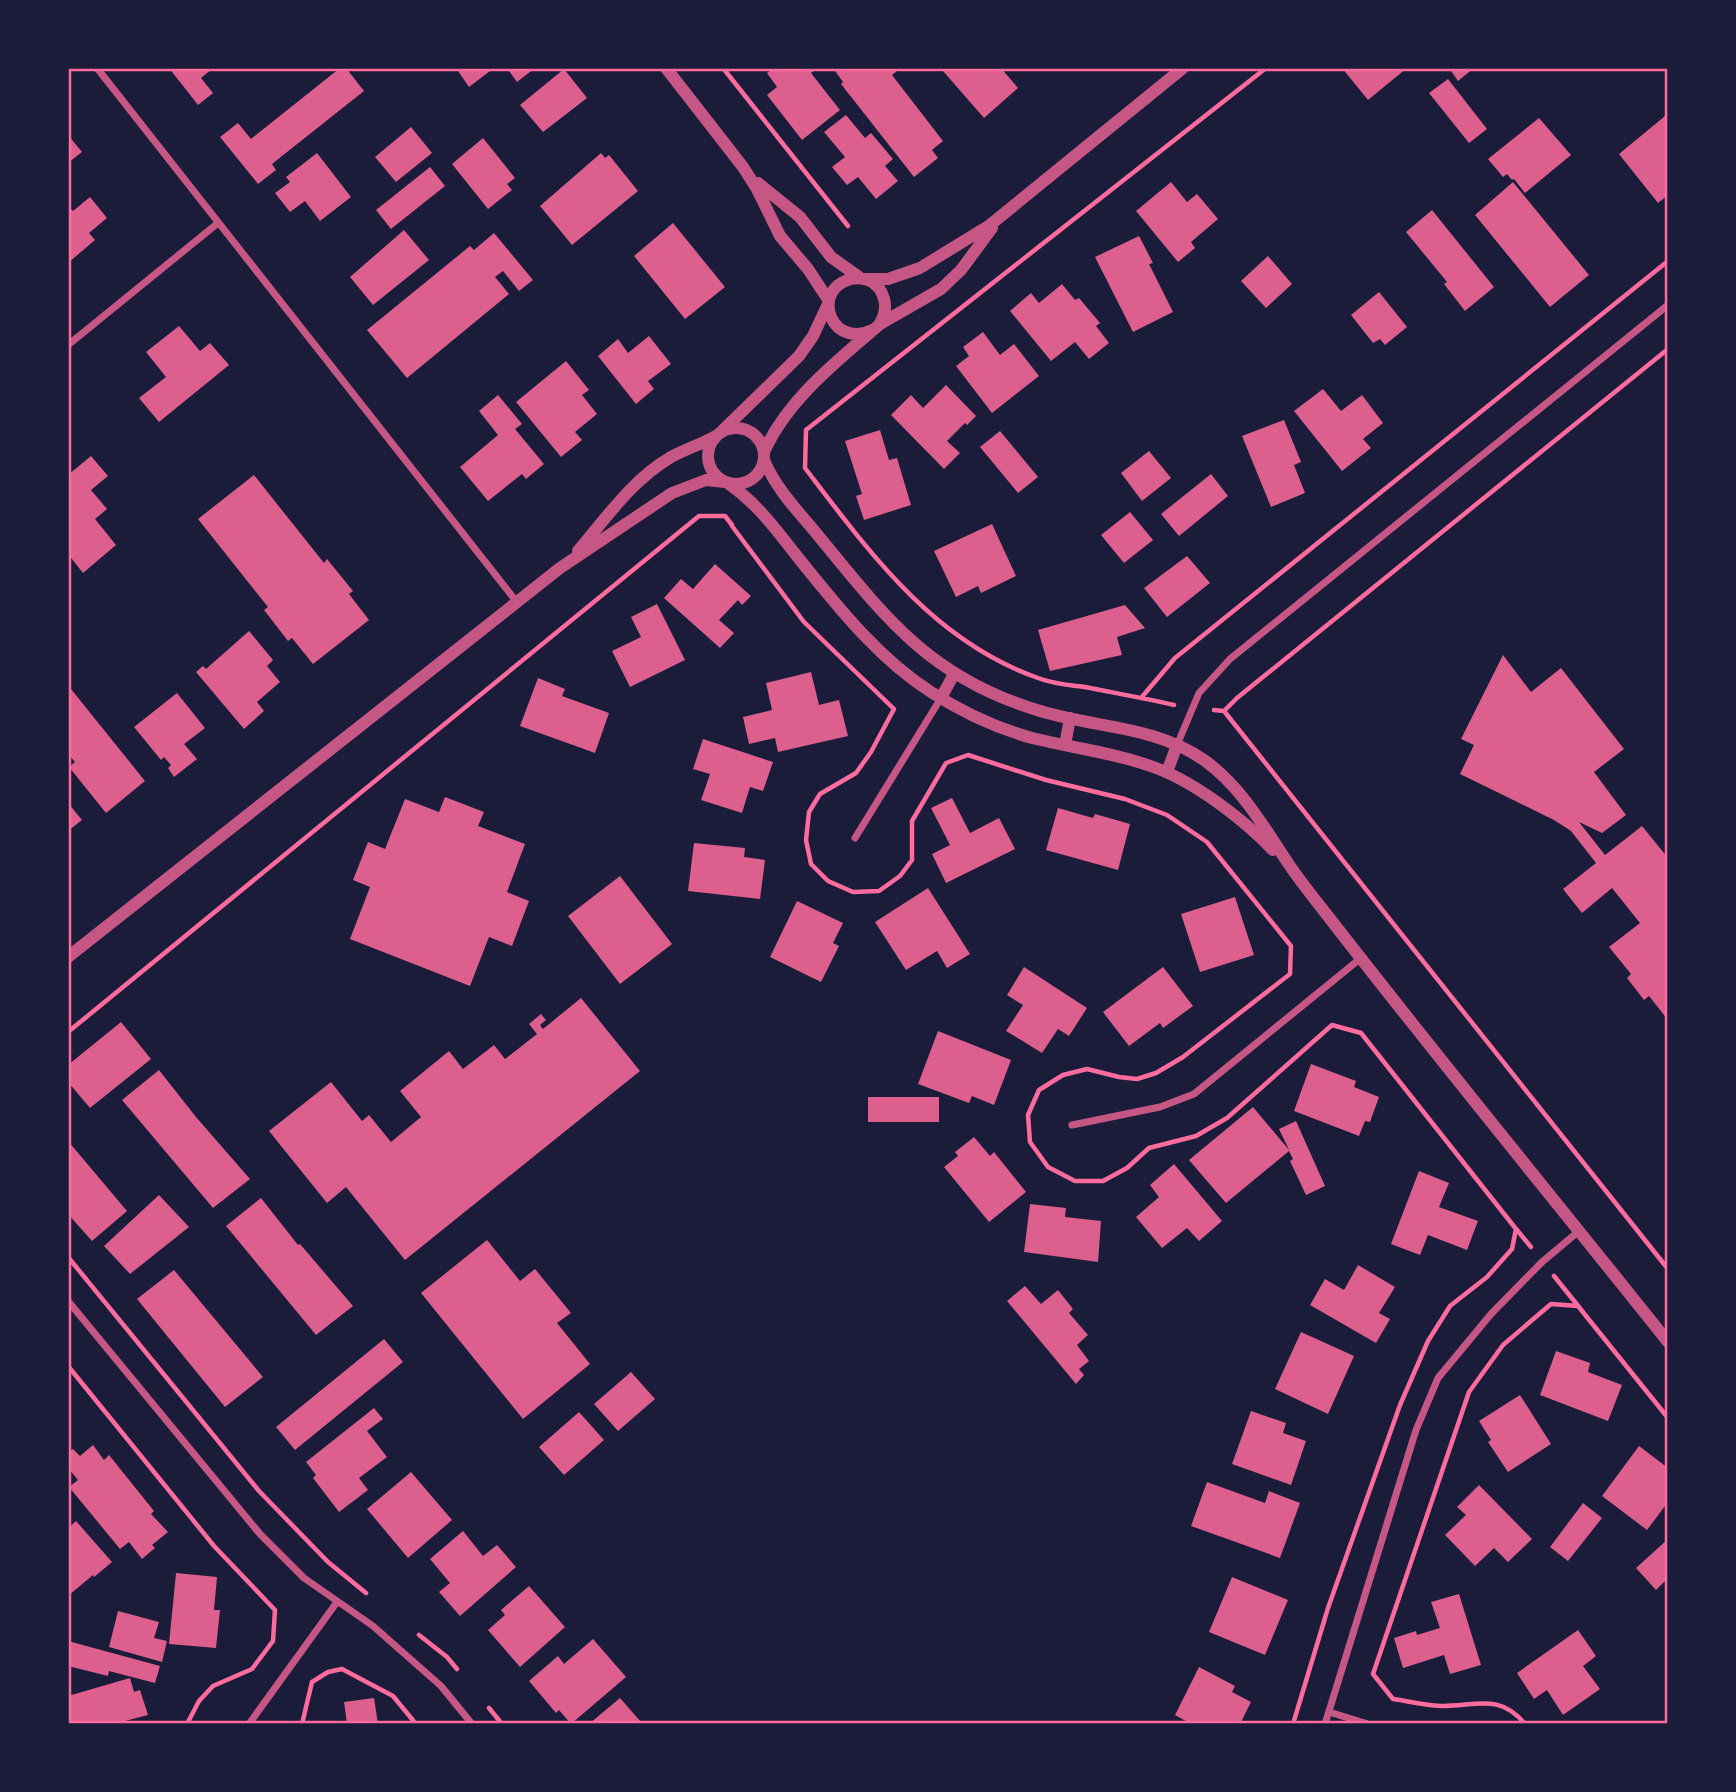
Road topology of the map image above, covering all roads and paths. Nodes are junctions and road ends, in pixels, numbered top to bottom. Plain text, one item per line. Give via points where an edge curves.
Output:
1 (97, 68) edge
2 (666, 68) edge
3 (723, 68) edge
4 (1183, 68) edge
5 (1266, 68) edge
6 (743, 167) junction
7 (1003, 215) junction
8 (218, 223) junction
9 (848, 226) dead end
10 (1668, 261) edge
11 (862, 278) junction
12 (829, 302) junction
13 (1668, 305) edge
14 (876, 328) junction
15 (68, 345) edge
16 (1668, 349) edge
17 (718, 435) junction
18 (764, 456) junction
19 (727, 482) junction
20 (779, 489) junction
21 (757, 506) junction
22 (732, 526) junction
23 (560, 568) junction
24 (516, 601) junction
25 (954, 674) junction
26 (941, 698) junction
27 (1141, 698) dead end
28 (1224, 711) dead end
29 (1070, 718) junction
30 (1065, 745) junction
31 (1177, 745) junction
32 (1167, 772) junction
33 (855, 838) dead end
34 (1299, 879) junction
35 (68, 957) edge
36 (1361, 958) junction
37 (68, 1032) edge
38 (1072, 1125) dead end
39 (1579, 1231) junction
40 (68, 1257) edge
41 (68, 1301) edge
42 (1668, 1342) edge
43 (68, 1366) edge
44 (1668, 1418) edge
45 (371, 1597) dead end
46 (337, 1602) junction
47 (414, 1631) dead end
48 (463, 1676) dead end
49 (486, 1705) dead end
50 (1329, 1712) junction
51 (187, 1724) edge
52 (249, 1724) edge
53 (302, 1724) edge
54 (416, 1724) edge
55 (472, 1724) edge
56 (502, 1724) edge
57 (1293, 1724) edge
58 (1325, 1724) edge
59 (1368, 1724) edge
60 (1525, 1724) edge

1 - 8 street
2 - 6 street
3 - 9 path
4 - 7 street
5 - 20 path via 806,430 805,468
6 - 11 street via 800,217 831,257
6 - 12 street via 783,242
7 - 11 street via 920,268 888,279
7 - 14 street via 941,289
8 - 15 street
8 - 24 street
10 - 27 path via 1175,658
11 - 12 street via 841,282
11 - 14 street via 883,295 886,307
12 - 14 street via 833,322 842,331 860,335
12 - 17 street via 799,356
13 - 31 street via 1230,659 1199,693
14 - 18 street via 792,406
16 - 28 path
17 - 18 street via 733,428 747,430 758,438
17 - 19 street via 708,457 713,472
17 - 23 street via 646,475
18 - 19 street via 752,480
18 - 20 street
19 - 21 street
19 - 23 street via 706,480 672,493
20 - 25 street via 882,614
21 - 22 path
21 - 26 street via 867,639
22 - 37 path via 724,516 699,516
22 - 57 path via 804,622 894,709 856,773 820,794 808,812 806,840 811,864 828,881 853,892 879,891 900,876 912,860 912,821 946,763 968,755 1167,814 1207,842 1291,946 1290,974 1156,1073 1137,1079 1087,1069 1063,1075 1039,1090 1027,1115 1030,1142 1048,1167 1075,1181 1103,1181 1149,1148 1196,1136 1227,1118 1332,1025 1361,1033 1516,1229 1512,1249 1488,1277 1450,1306 1422,1354 1332,1596
23 - 24 street
24 - 35 street
25 - 26 street
25 - 29 street via 991,694
26 - 30 street via 1001,728
26 - 33 street
29 - 30 street
29 - 31 street via 1138,730
30 - 32 street
31 - 32 street
31 - 34 street via 1206,762 1237,790
32 - 34 street via 1239,821
34 - 36 street
36 - 38 street via 1194,1094 1160,1107
36 - 39 street
39 - 42 street
39 - 50 street via 1491,1314 1438,1378 1416,1430
40 - 45 path via 259,1491 328,1562
41 - 46 street via 260,1534 304,1578
43 - 51 path via 214,1546 275,1610 273,1641 252,1669 213,1686
44 - 60 path via 1578,1306 1550,1304 1503,1345 1469,1392 1373,1674 1393,1699 1443,1706 1493,1704 1508,1708
46 - 52 street
46 - 55 street via 373,1626 441,1686
47 - 48 path
49 - 56 path
50 - 58 street
50 - 59 street
53 - 54 path via 312,1682 342,1669 393,1696

